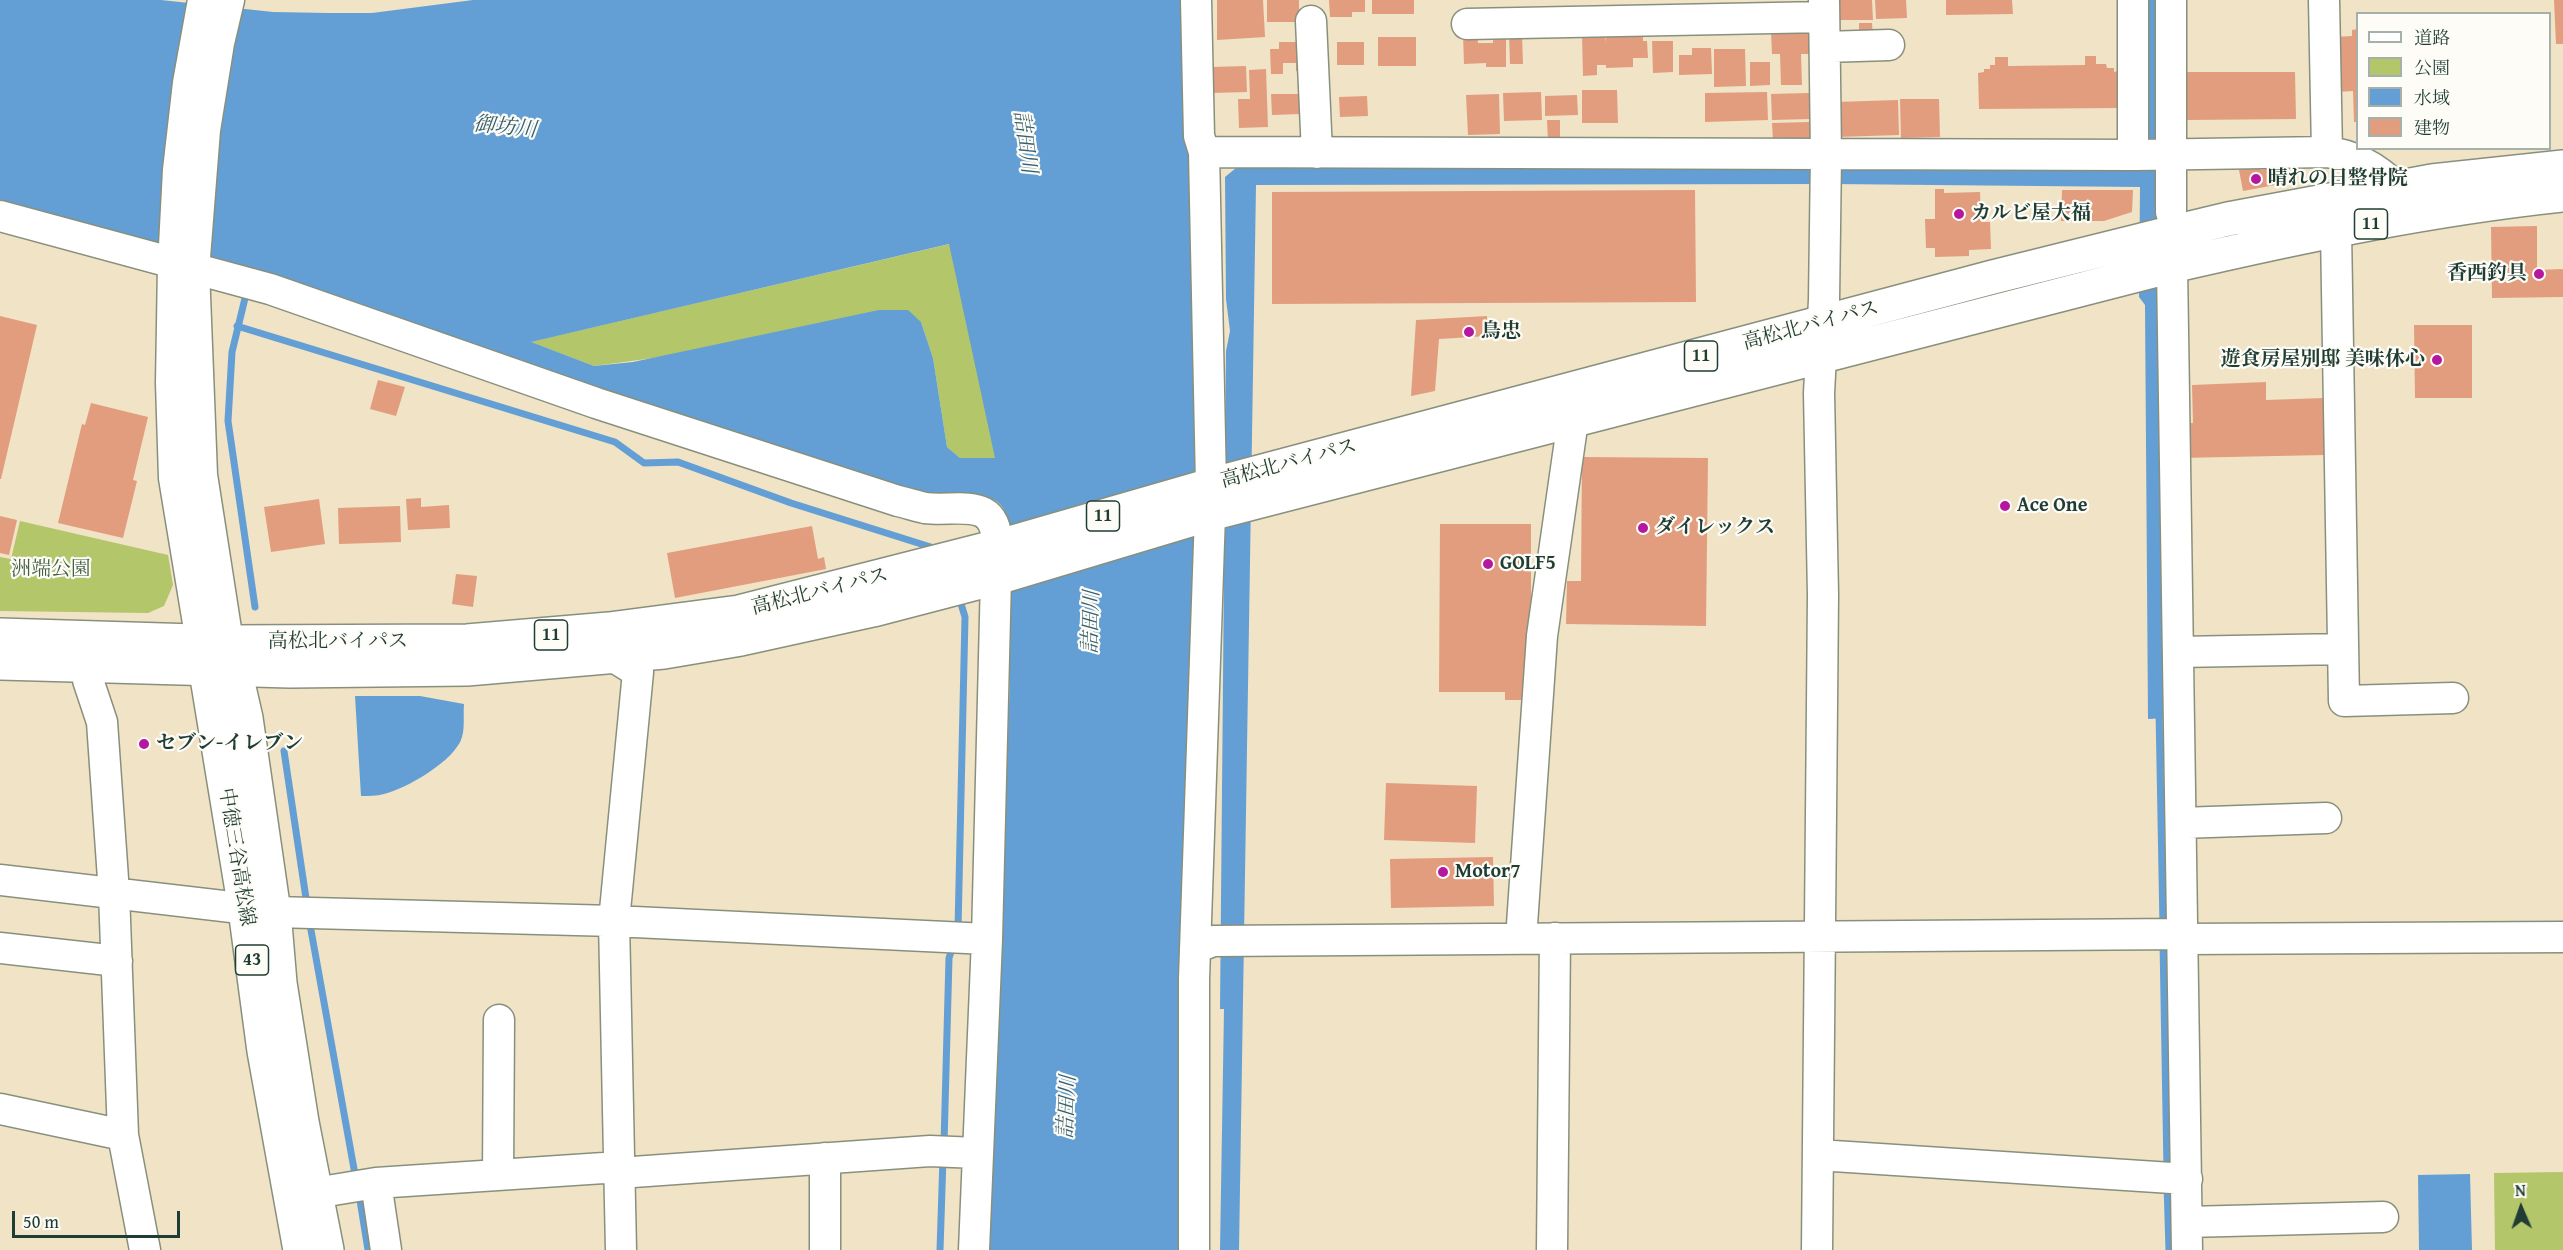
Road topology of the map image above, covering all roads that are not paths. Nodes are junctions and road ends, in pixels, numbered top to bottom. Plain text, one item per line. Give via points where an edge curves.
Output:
1 (220, 0) edge
2 (1196, 0) edge
3 (2133, 0) edge
4 (2171, 0) edge
5 (2324, 0) edge
6 (1824, 8) edge
7 (1311, 21) dead end
8 (1467, 24) dead end
9 (1888, 45) dead end
10 (1825, 47) junction
11 (1204, 152) junction
12 (2327, 152) junction
13 (1317, 153) junction
14 (1826, 155) junction
15 (2134, 155) junction
16 (2170, 155) junction
17 (2563, 167) edge
18 (2397, 188) junction
19 (2563, 195) edge
20 (0, 216) edge
21 (2172, 222) junction
22 (2336, 231) junction
23 (184, 264) junction
24 (2158, 270) junction
25 (1822, 323) junction
26 (1821, 356) junction
27 (1573, 420) junction
28 (1263, 485) junction
29 (1210, 499) junction
30 (999, 561) junction
31 (871, 595) junction
32 (0, 635) edge
33 (2343, 649) junction
34 (2178, 652) junction
35 (217, 655) junction
36 (614, 657) junction
37 (0, 663) edge
38 (88, 665) junction
39 (2452, 698) dead end
40 (2326, 818) dead end
41 (2181, 823) junction
42 (0, 880) edge
43 (114, 893) junction
44 (615, 909) junction
45 (284, 911) junction
46 (2183, 936) junction
47 (1820, 937) junction
48 (2563, 937) edge
49 (978, 938) junction
50 (1555, 938) junction
51 (1521, 939) junction
52 (8, 943) edge
53 (1204, 945) junction
54 (117, 961) junction
55 (499, 1020) dead end
56 (0, 1109) edge
57 (123, 1135) junction
58 (968, 1152) junction
59 (1818, 1155) junction
60 (825, 1158) junction
61 (619, 1170) junction
62 (498, 1175) junction
63 (2173, 1179) junction
64 (376, 1183) junction
65 (328, 1191) junction
66 (2383, 1217) dead end
67 (2187, 1236) edge
68 (145, 1250) edge
69 (300, 1250) edge
70 (327, 1250) edge
71 (386, 1250) edge
72 (621, 1250) edge
73 (825, 1250) edge
74 (974, 1250) edge
75 (1194, 1250) edge
76 (1552, 1250) edge
77 (1817, 1250) edge

1 - 23 street via 219,43
2 - 11 street via 1199,136
3 - 15 street
4 - 16 street
5 - 12 street
6 - 8 street
6 - 10 street
7 - 13 street
9 - 10 street
10 - 14 street
11 - 13 street
11 - 29 street
12 - 16 street
12 - 18 street via 2346,154 2364,163
13 - 14 street
14 - 15 street
14 - 25 street
15 - 16 street
16 - 21 street
17 - 18 main road, 高松北バイパス / 11
18 - 21 main road, 高松北バイパス / 11 via 2228,219
19 - 22 main road, 高松北バイパス / 11
20 - 23 street
21 - 25 main road, 高松北バイパス / 11 via 2138,241
22 - 24 main road, 高松北バイパス / 11
22 - 33 street
23 - 30 street via 898,501 925,508 976,509 990,516 997,531
23 - 35 street
24 - 26 main road, 高松北バイパス / 11
24 - 34 street
25 - 26 street
25 - 28 main road, 高松北バイパス / 11
26 - 27 main road, 高松北バイパス / 11
26 - 47 street
27 - 28 main road, 高松北バイパス / 11
27 - 51 street via 1542,636
28 - 29 main road, 高松北バイパス / 11
29 - 30 main road, 高松北バイパス / 11
29 - 53 street
30 - 31 main road, 高松北バイパス / 11
30 - 49 street
31 - 35 main road, 高松北バイパス / 11 via 538,636
31 - 36 main road, 高松北バイパス / 11 via 741,639
32 - 35 main road, 高松北バイパス / 11
33 - 34 street
33 - 39 street via 2344,701
34 - 41 street
35 - 36 main road, 高松北バイパス / 11 via 467,669
35 - 38 main road, 高松北バイパス / 11
35 - 45 main road, 中徳三谷高松線 / 43 via 246,718
36 - 44 street via 638,672
37 - 38 main road, 高松北バイパス / 11
38 - 43 street via 88,680 102,722
40 - 41 street
41 - 46 street
42 - 43 street
43 - 45 street
43 - 54 street
44 - 45 street
44 - 49 street
44 - 61 street
45 - 65 main road, 中徳三谷高松線 / 43 via 280,983
45 - 69 main road, 中徳三谷高松線 / 43 via 264,1051
46 - 47 street
46 - 48 street
46 - 63 street
47 - 50 street
47 - 59 street
49 - 58 street
50 - 51 street
50 - 76 street
51 - 53 street via 1243,941
52 - 54 street
53 - 75 street
54 - 57 street
55 - 62 street
56 - 57 street
57 - 68 street
58 - 60 street
58 - 74 street
59 - 63 street
59 - 77 street
60 - 61 street
60 - 73 street
61 - 62 street
61 - 72 street
62 - 64 street
63 - 67 street
64 - 65 street
64 - 71 street
65 - 70 main road, 中徳三谷高松線 / 43
66 - 67 street

